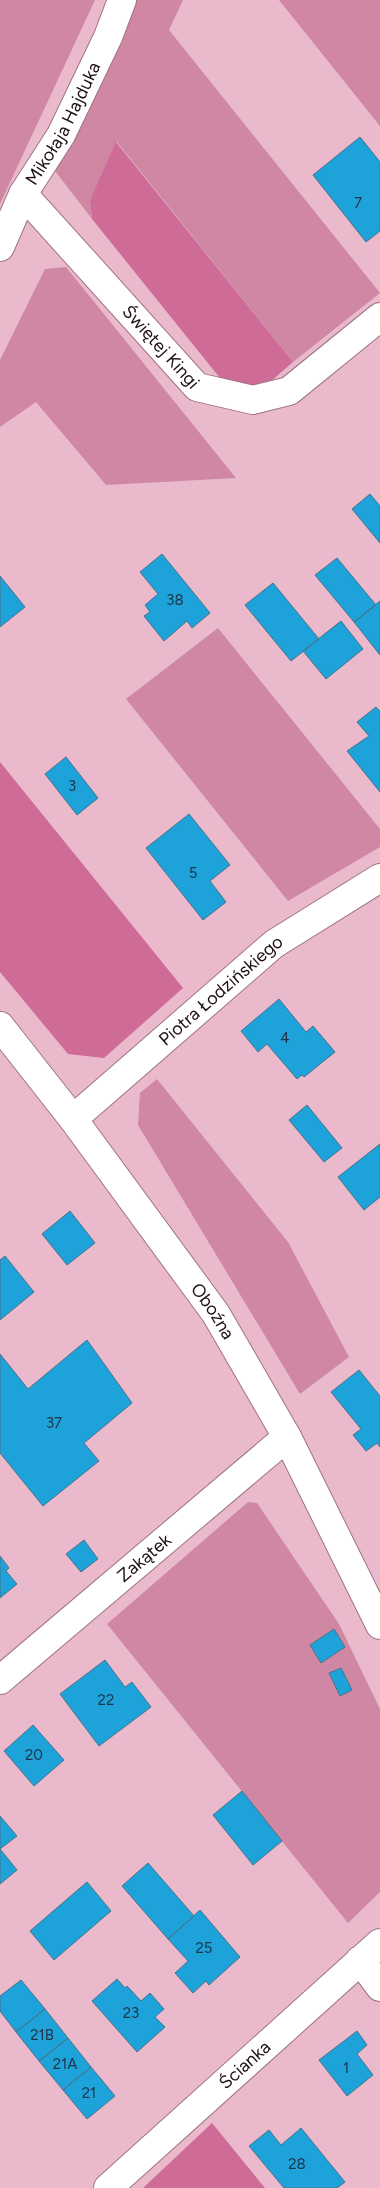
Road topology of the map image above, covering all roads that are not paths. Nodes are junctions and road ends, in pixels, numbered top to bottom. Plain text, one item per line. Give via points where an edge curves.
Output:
1 (122, 0) edge
2 (23, 194) junction
3 (0, 247) edge
4 (380, 317) edge
5 (380, 878) edge
6 (0, 1026) edge
7 (74, 1119) junction
8 (288, 1437) junction
9 (380, 1625) edge
10 (0, 1680) edge
11 (370, 1952) edge
12 (380, 1988) edge
13 (108, 2188) edge

1 - 2 street, Mikołaja Hajduka via 61,135
2 - 3 street, Mikołaja Hajduka
2 - 4 street, Świętej Kingi via 197,387 253,400 289,391
5 - 7 street, Piotra Łodzińskiego via 274,944
6 - 7 street, Oboźna
7 - 8 street, Oboźna via 216,1314
8 - 9 street, Oboźna
8 - 10 street, Zakątek
11 - 12 street
11 - 13 street, Ścianka

